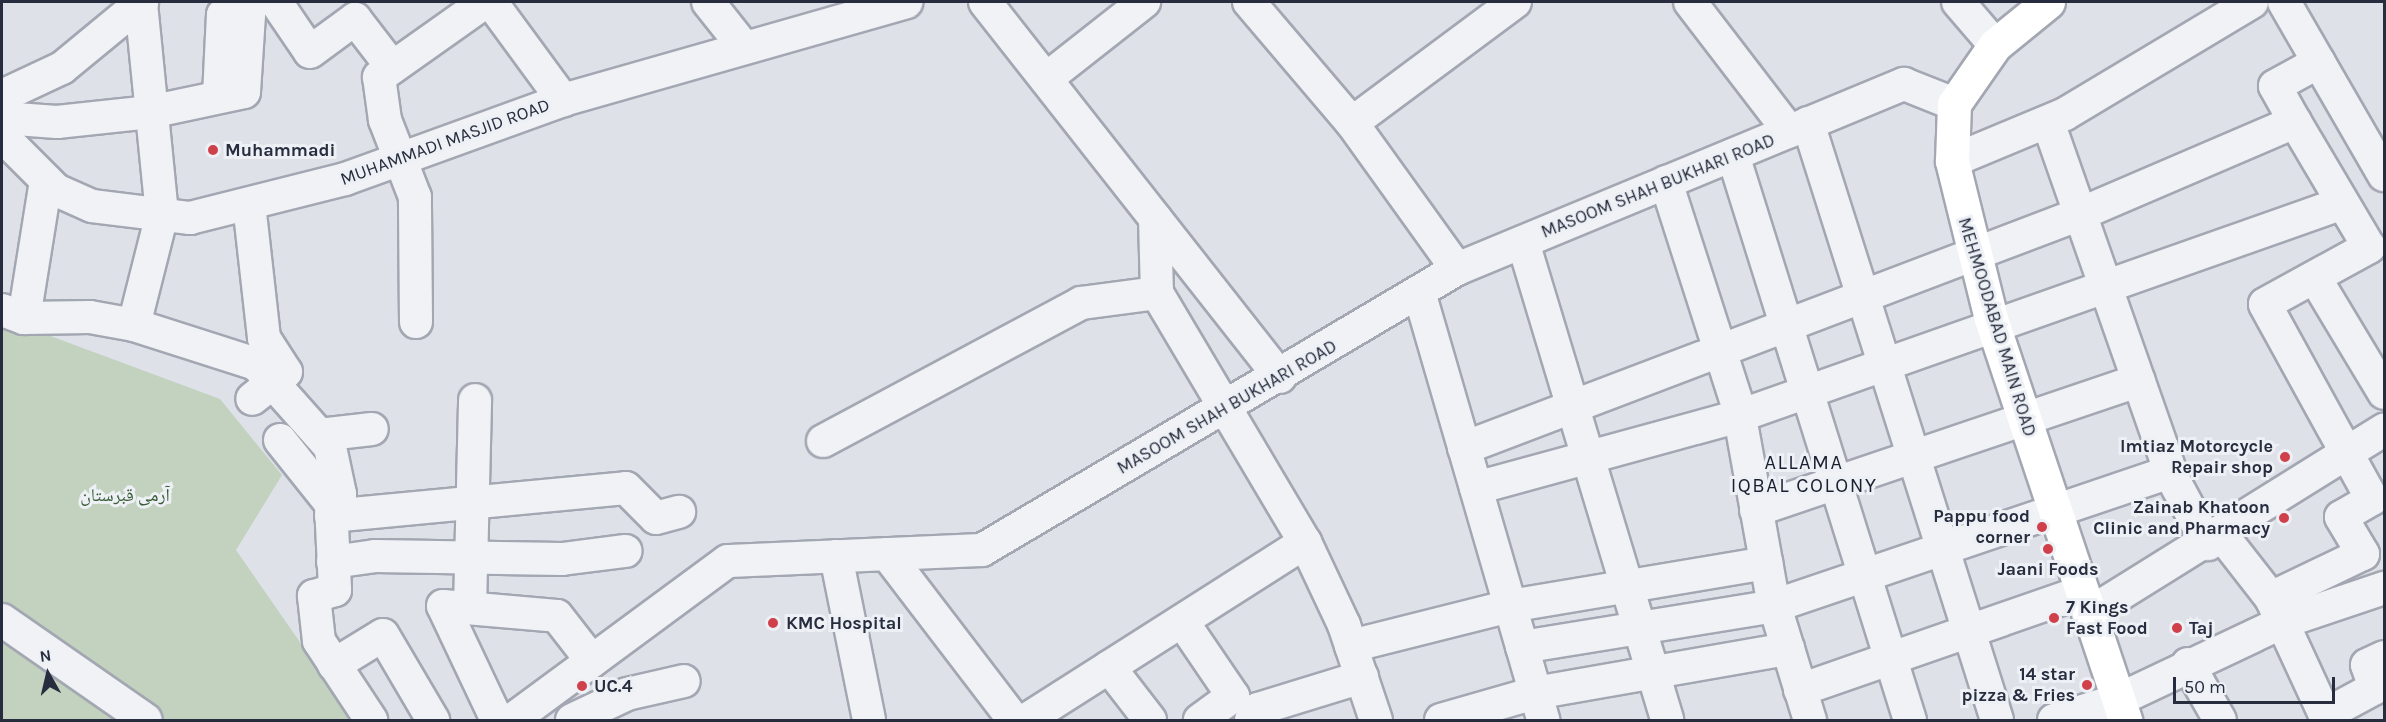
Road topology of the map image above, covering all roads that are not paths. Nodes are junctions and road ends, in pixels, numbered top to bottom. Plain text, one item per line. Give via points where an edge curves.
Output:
1 (141, 2) edge
2 (485, 2) edge
3 (491, 2) edge
4 (708, 2) edge
5 (906, 2) edge
6 (985, 2) edge
7 (1144, 2) edge
8 (1249, 2) edge
9 (1515, 2) edge
10 (1690, 2) edge
11 (1958, 2) edge
12 (2048, 2) edge
13 (2252, 2) edge
14 (2284, 2) edge
15 (258, 6) edge
16 (1995, 45) junction
17 (742, 46) junction
18 (2319, 62) junction
19 (392, 67) junction
20 (1046, 79) junction
21 (2, 96) edge
22 (563, 100) junction
23 (1954, 104) junction
24 (150, 112) junction
25 (2, 118) edge
26 (2048, 122) junction
27 (2295, 122) junction
28 (1352, 123) junction
29 (1798, 127) junction
30 (2, 136) edge
31 (1733, 154) junction
32 (403, 158) junction
33 (1952, 161) junction
34 (2385, 175) edge
35 (46, 181) junction
36 (1666, 182) junction
37 (249, 204) junction
38 (2340, 204) junction
39 (162, 214) junction
40 (2080, 214) junction
41 (1155, 218) junction
42 (1523, 242) junction
43 (1974, 255) junction
44 (1457, 269) junction
45 (2314, 278) junction
46 (2107, 287) junction
47 (1419, 292) junction
48 (1157, 293) junction
49 (1864, 298) junction
50 (13, 314) edge
51 (416, 322) dead end
52 (134, 326) junction
53 (1787, 327) junction
54 (1994, 327) junction
55 (1721, 352) junction
56 (1885, 364) junction
57 (1280, 377) junction
58 (2139, 380) junction
59 (263, 391) junction
60 (1807, 391) junction
61 (2385, 393) edge
62 (475, 400) dead end
63 (1226, 408) junction
64 (1573, 408) junction
65 (1739, 416) junction
66 (2024, 420) junction
67 (372, 429) dead end
68 (2385, 430) edge
69 (280, 440) dead end
70 (823, 441) dead end
71 (330, 447) junction
72 (1464, 448) junction
73 (2348, 452) junction
74 (1914, 457) junction
75 (1589, 461) junction
76 (2170, 472) junction
77 (1836, 483) junction
78 (1476, 488) junction
79 (474, 503) junction
80 (331, 510) junction
81 (1756, 510) junction
82 (679, 512) dead end
83 (2055, 512) junction
84 (2215, 539) junction
85 (1305, 542) junction
86 (1943, 550) junction
87 (625, 551) dead end
88 (887, 554) junction
89 (472, 555) junction
90 (836, 556) junction
91 (333, 562) junction
92 (1766, 563) junction
93 (1865, 576) junction
94 (1626, 584) junction
95 (2385, 588) edge
96 (2085, 603) junction
97 (1510, 606) junction
98 (1774, 606) junction
99 (470, 608) junction
100 (2277, 610) junction
101 (2, 620) edge
102 (1182, 621) junction
103 (1639, 626) junction
104 (1969, 631) junction
105 (1351, 646) junction
106 (1522, 646) junction
107 (1788, 649) junction
108 (2385, 657) edge
109 (1890, 658) junction
110 (592, 662) junction
111 (2188, 664) junction
112 (334, 665) junction
113 (1109, 668) junction
114 (1653, 672) junction
115 (1362, 677) junction
116 (684, 681) dead end
117 (1800, 690) junction
118 (1539, 707) edge
119 (2122, 710) edge
120 (1218, 716) edge
121 (513, 719) edge
122 (146, 720) edge
123 (371, 720) edge
124 (433, 720) edge
125 (572, 720) edge
126 (870, 720) edge
127 (1014, 720) edge
128 (1026, 720) edge
129 (1150, 720) edge
130 (1251, 720) edge
131 (1376, 720) edge
132 (1441, 720) edge
133 (1664, 720) edge
134 (1809, 720) edge
135 (1910, 720) edge
136 (1997, 720) edge
137 (2054, 720) edge
138 (2220, 720) edge

1 - 21 street via 62,68
1 - 24 street
2 - 19 street
3 - 22 street
4 - 17 street
5 - 17 street, MUHAMMADI MASJID ROAD
6 - 20 street
7 - 20 street
8 - 28 street
9 - 28 street
10 - 29 street
11 - 16 street
12 - 16 main road
13 - 26 street
14 - 18 street
15 - 19 street via 310,52 356,19
15 - 24 street via 244,92
16 - 23 main road
17 - 22 street, MUHAMMADI MASJID ROAD
18 - 27 street via 2275,86
18 - 34 street
19 - 32 street via 379,77 385,120
20 - 41 street
22 - 32 street, MUHAMMADI MASJID ROAD
23 - 29 street, MASOOM SHAH BUKHARI ROAD via 1904,84
23 - 33 main road, MEHMOODABAD MAIN ROAD
24 - 25 street via 57,122
24 - 39 street
26 - 33 street
26 - 40 street
27 - 38 street
27 - 40 street
28 - 44 street
29 - 31 street, MASOOM SHAH BUKHARI ROAD
29 - 49 street
30 - 35 street, MUHAMMADI MASJID ROAD
31 - 36 street, MASOOM SHAH BUKHARI ROAD
31 - 53 street
32 - 37 street, MUHAMMADI MASJID ROAD
32 - 51 street via 418,219
33 - 43 main road, MEHMOODABAD MAIN ROAD
35 - 39 street, MUHAMMADI MASJID ROAD via 92,206
35 - 50 street
36 - 42 street, MASOOM SHAH BUKHARI ROAD
36 - 55 street
37 - 39 street, MUHAMMADI MASJID ROAD via 190,218
37 - 59 street via 264,338 286,372
38 - 45 street via 2369,248
38 - 46 street
39 - 52 street
40 - 43 street
40 - 46 street
41 - 48 street
41 - 57 street
42 - 44 street, MASOOM SHAH BUKHARI ROAD
42 - 64 street
43 - 49 street
43 - 54 main road, MEHMOODABAD MAIN ROAD
44 - 47 street, MASOOM SHAH BUKHARI ROAD
45 - 61 street
45 - 73 street via 2265,304
46 - 54 street
46 - 58 street
47 - 57 street, MASOOM SHAH BUKHARI ROAD
47 - 72 street
48 - 63 street
48 - 70 street via 1081,303
49 - 53 street
49 - 56 street
50 - 52 street via 90,317
52 - 59 street via 256,364
53 - 55 street
53 - 60 street
54 - 56 street
54 - 66 main road, MEHMOODABAD MAIN ROAD
55 - 64 street
55 - 65 street
56 - 60 street
56 - 74 street
57 - 63 street, MASOOM SHAH BUKHARI ROAD
58 - 66 street
58 - 76 street
59 - 71 street
60 - 65 street
60 - 77 street
62 - 79 street
63 - 85 street
63 - 88 street, MASOOM SHAH BUKHARI ROAD via 982,550
64 - 72 street
64 - 75 street
65 - 75 street
65 - 81 street
66 - 74 street
66 - 83 main road, MEHMOODABAD MAIN ROAD
67 - 71 street via 328,434
68 - 73 street
69 - 80 street
71 - 80 street via 340,494
72 - 78 street
73 - 84 street
73 - 100 street via 2372,500 2341,517 2363,554
74 - 77 street
74 - 86 street
75 - 78 street
75 - 94 street
76 - 83 street
76 - 84 street
77 - 81 street
77 - 93 street
78 - 97 street
79 - 80 street
79 - 82 street via 626,488 656,518
79 - 89 street
80 - 91 street
81 - 92 street
83 - 86 street
83 - 96 main road, MEHMOODABAD MAIN ROAD
84 - 96 street
84 - 100 street
85 - 102 street
85 - 105 street
86 - 93 street
86 - 104 street
87 - 89 street via 562,559
88 - 90 street, MASOOM SHAH BUKHARI ROAD
88 - 127 street
89 - 91 street
89 - 99 street
90 - 110 street, MASOOM SHAH BUKHARI ROAD via 728,561
90 - 126 street
91 - 112 street via 335,590 314,596 319,641
92 - 94 street
92 - 98 street
93 - 98 street
93 - 109 street
94 - 97 street
94 - 103 street
95 - 100 street
96 - 104 street
96 - 119 main road, MEHMOODABAD MAIN ROAD
97 - 105 street
97 - 106 street
98 - 103 street
98 - 107 street
99 - 110 street via 557,616
99 - 121 street via 441,608
100 - 108 street via 2325,715 2375,688 2367,665
100 - 111 street
101 - 122 street
102 - 113 street
102 - 120 street via 1233,696
103 - 106 street
103 - 114 street
104 - 109 street
104 - 136 street
105 - 115 street
106 - 118 street
107 - 114 street
107 - 117 street
109 - 117 street
109 - 135 street
110 - 121 street, MASOOM SHAH BUKHARI ROAD
111 - 119 street
111 - 138 street
112 - 123 street
112 - 124 street via 383,635
113 - 128 street
113 - 129 street
114 - 118 street
114 - 133 street
115 - 130 street via 1258,709
115 - 131 street
116 - 125 street via 627,694
117 - 134 street
118 - 132 street
119 - 137 street

